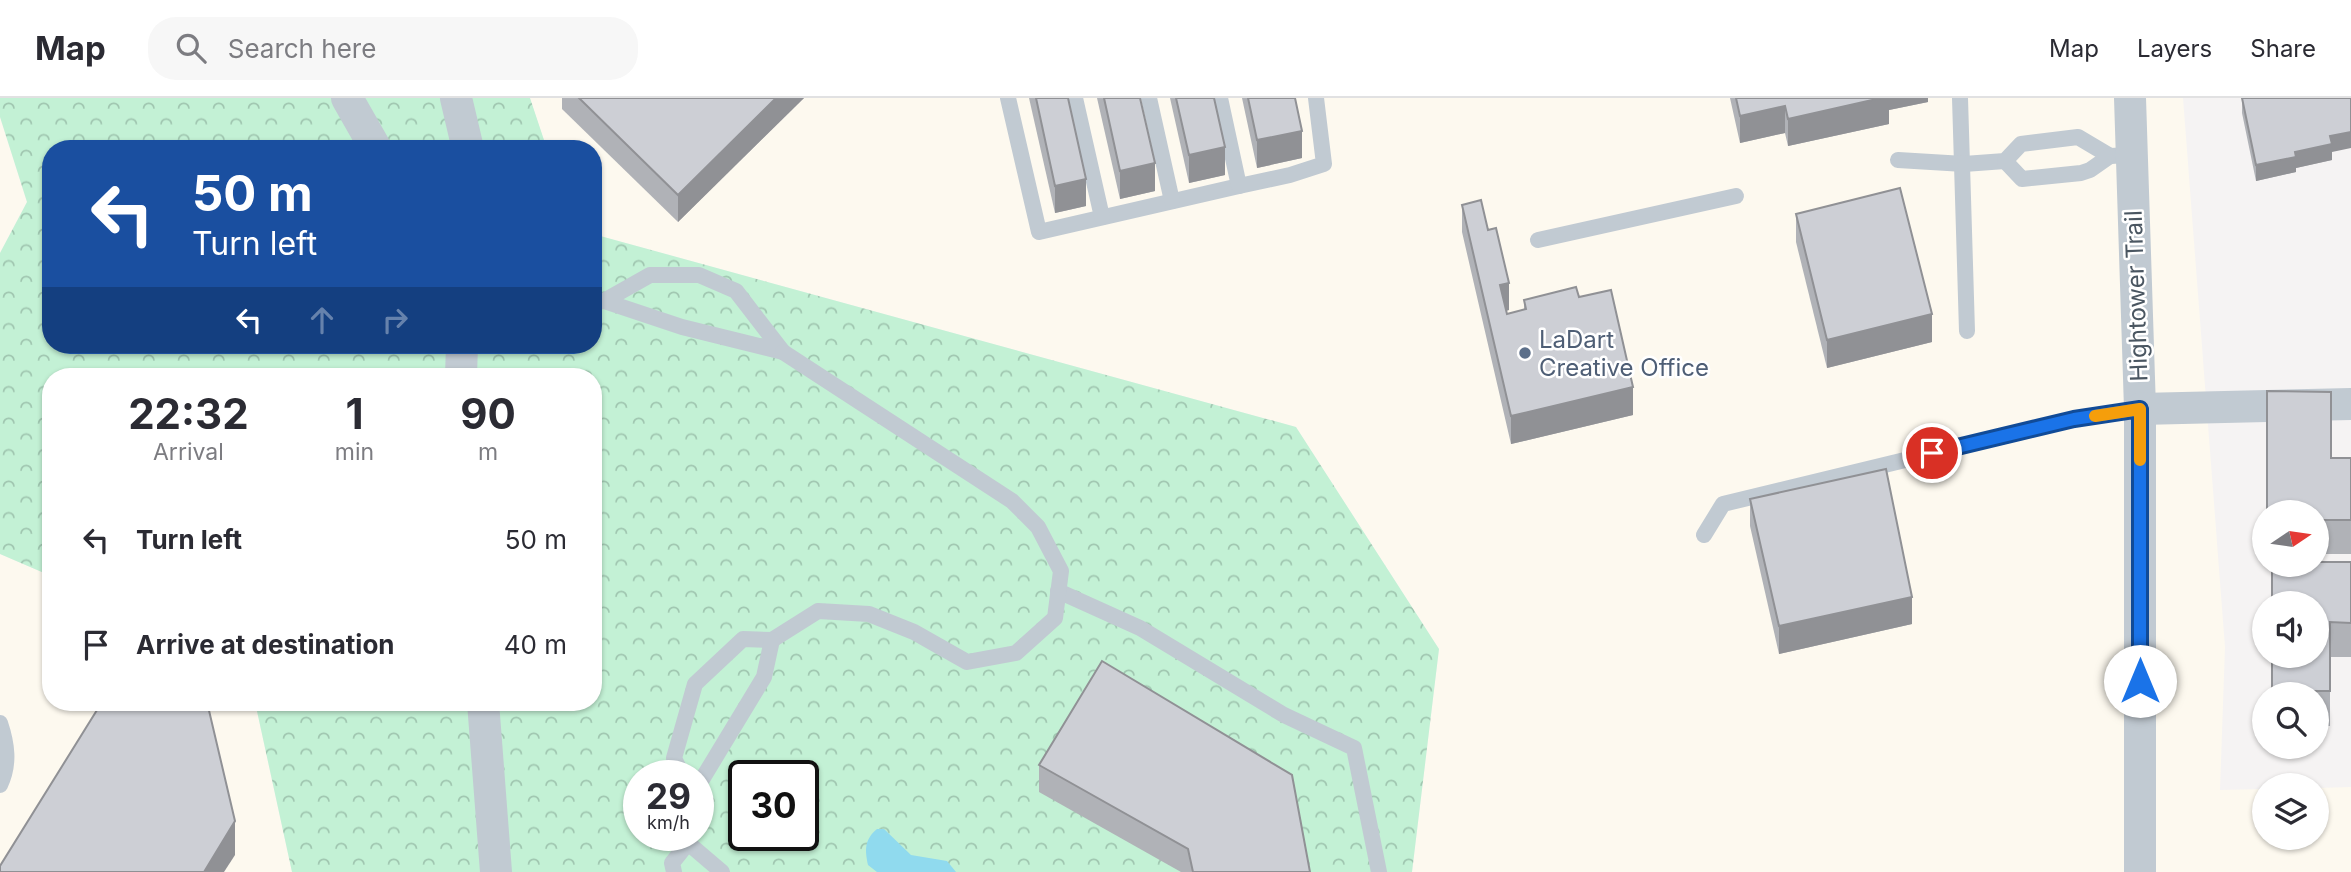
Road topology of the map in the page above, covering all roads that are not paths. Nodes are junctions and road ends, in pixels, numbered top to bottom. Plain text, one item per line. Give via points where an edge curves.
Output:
1 (347, 98) edge
2 (456, 98) edge
3 (1009, 98) edge
4 (1075, 98) edge
5 (1149, 98) edge
6 (1220, 98) edge
7 (1960, 98) edge
8 (2130, 98) edge
9 (1317, 103) edge
10 (371, 140) edge
11 (466, 140) edge
12 (2121, 155) junction
13 (1898, 160) dead end
14 (2004, 161) junction
15 (1964, 164) junction
16 (1239, 186) junction
17 (1737, 196) dead end
18 (1172, 201) junction
19 (1102, 217) junction
20 (1538, 240) dead end
21 (602, 299) edge
22 (602, 302) edge
23 (1967, 331) dead end
24 (783, 352) junction
25 (2351, 404) edge
26 (2140, 409) junction
27 (1704, 536) dead end
28 (1058, 591) junction
29 (772, 640) junction
30 (484, 711) edge
31 (0, 723) edge
32 (675, 760) edge
33 (714, 760) edge
34 (0, 785) edge
35 (680, 851) edge
36 (700, 851) edge
37 (496, 872) edge
38 (674, 872) edge
39 (722, 872) edge
40 (1379, 872) edge
41 (2140, 872) edge

1 - 10 street
2 - 11 street
3 - 19 lane via 1038,232
4 - 19 lane
5 - 18 lane
6 - 16 lane
7 - 15 lane
8 - 12 street, Hightower Trail
9 - 16 lane via 1324,164
12 - 14 lane via 2078,137 2021,144
12 - 14 lane via 2081,173 2022,179
12 - 26 street, Hightower Trail
13 - 15 lane
14 - 15 lane
15 - 23 lane
16 - 18 lane
17 - 20 lane
18 - 19 lane
21 - 24 lane via 650,275 699,275 736,291
22 - 24 lane
24 - 28 lane via 1012,501 1038,527 1061,571
25 - 26 street
26 - 27 lane via 2074,419 1723,504
26 - 41 street, Hightower Trail
28 - 29 lane via 1055,618 1016,653 967,662 914,632 869,614 818,611
28 - 40 lane via 1140,628 1284,715 1354,748
29 - 32 lane via 743,639 695,684
29 - 33 lane via 764,677
30 - 37 street
31 - 34 lane via 7,753
35 - 38 lane via 672,863
36 - 39 lane

